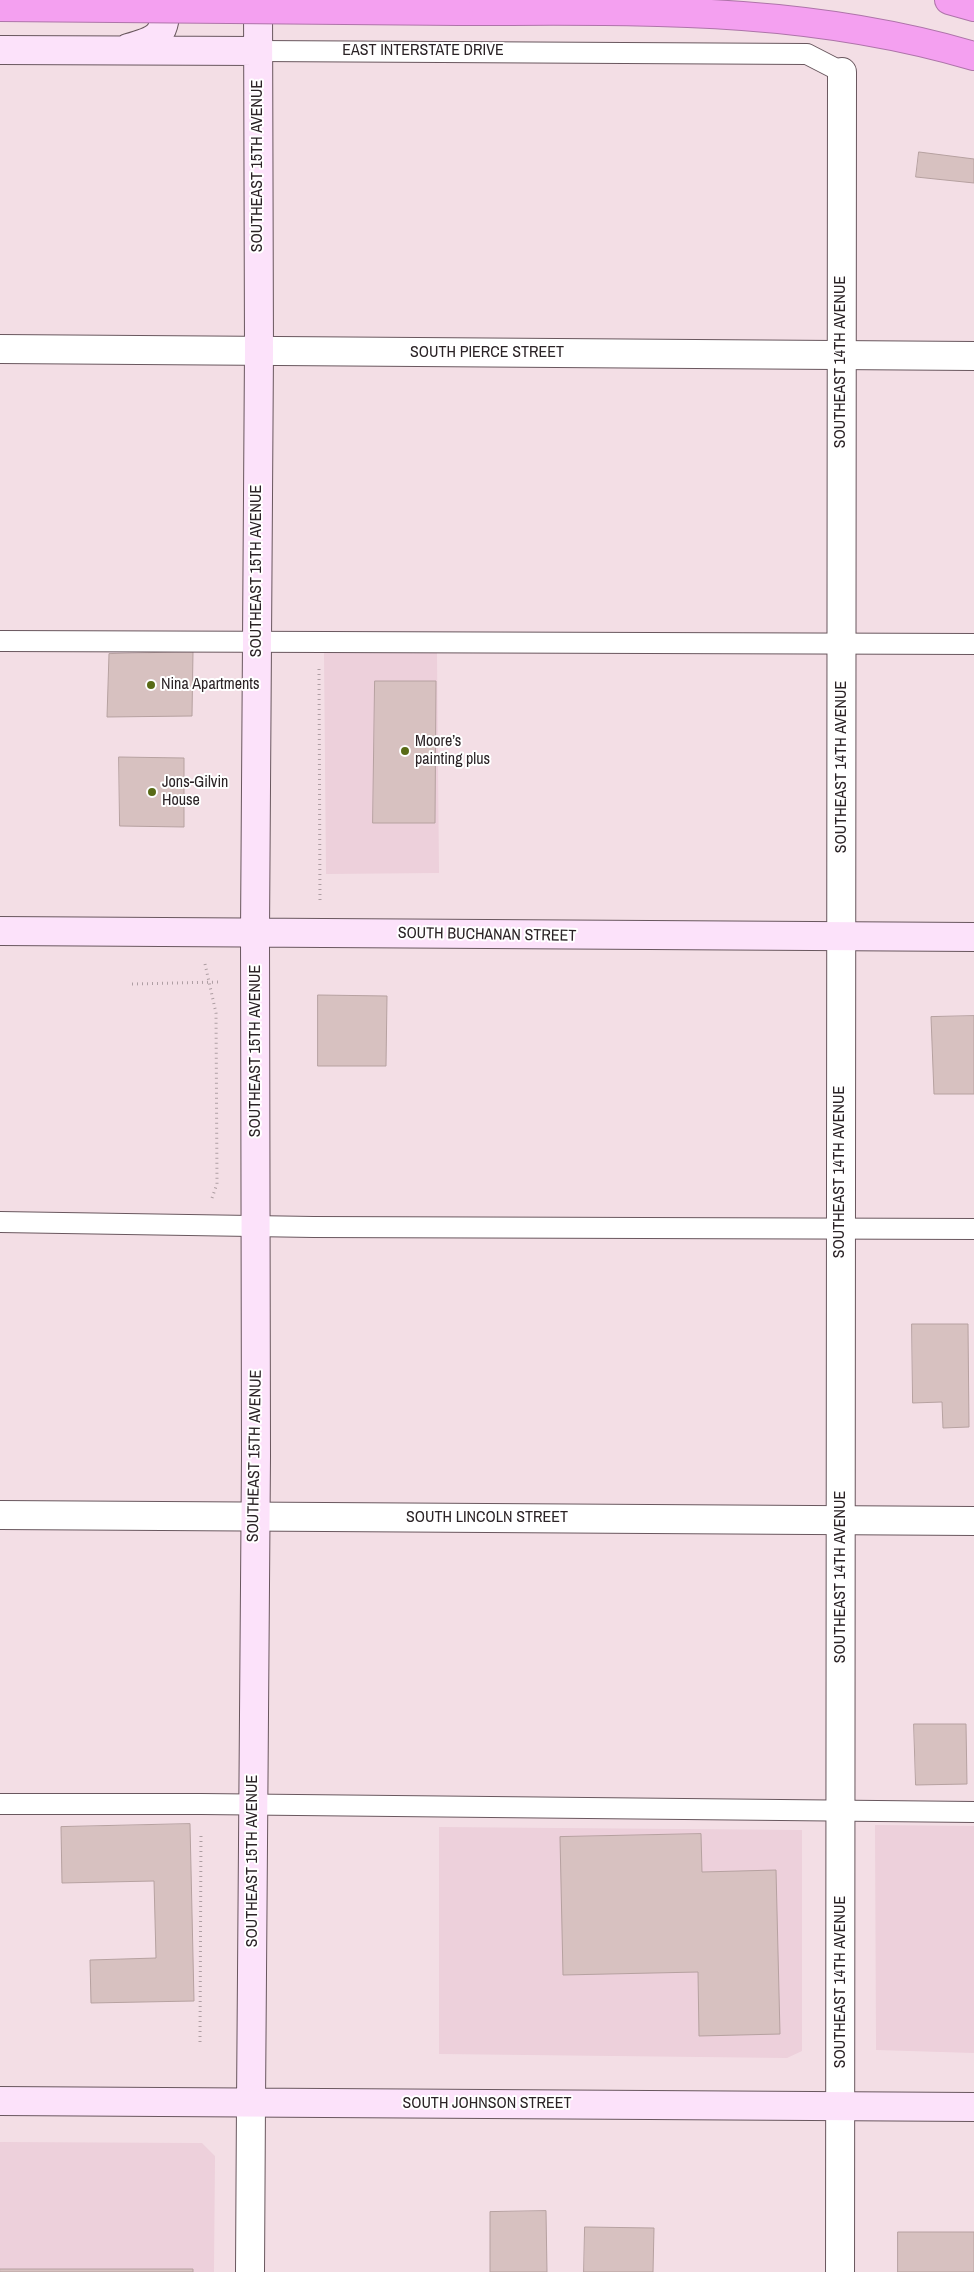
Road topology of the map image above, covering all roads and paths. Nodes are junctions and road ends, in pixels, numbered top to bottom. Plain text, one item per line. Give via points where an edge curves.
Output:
1 (166, 0) edge
2 (258, 0) edge
3 (949, 0) edge
4 (0, 7) edge
5 (974, 7) edge
6 (0, 50) edge
7 (122, 50) junction
8 (258, 51) junction
9 (974, 56) edge
10 (842, 72) joint
11 (0, 349) edge
12 (259, 351) junction
13 (841, 356) junction
14 (974, 356) edge
15 (257, 640) junction
16 (319, 640) junction
17 (0, 641) edge
18 (842, 644) junction
19 (974, 644) edge
20 (320, 910) dead end
21 (0, 931) edge
22 (255, 932) junction
23 (974, 937) edge
24 (841, 938) junction
25 (203, 957) dead end
26 (209, 982) junction
27 (219, 982) dead end
28 (132, 984) dead end
29 (0, 1222) edge
30 (202, 1224) junction
31 (257, 1226) junction
32 (840, 1228) junction
33 (974, 1229) edge
34 (0, 1515) edge
35 (255, 1515) junction
36 (842, 1520) junction
37 (974, 1521) edge
38 (0, 1804) edge
39 (201, 1804) junction
40 (253, 1806) junction
41 (841, 1812) junction
42 (974, 1812) edge
43 (200, 2042) dead end
44 (0, 2101) edge
45 (251, 2102) junction
46 (841, 2106) junction
47 (974, 2107) edge
48 (250, 2272) edge
49 (840, 2272) edge

1 - 7 main road via 166,20 161,32 152,41
2 - 8 main road, SOUTHEAST 15TH AVENUE
3 - 5 highway
4 - 9 highway, bridge via 672,11 784,18 877,32
6 - 7 main road, EAST INTERSTATE DRIVE
7 - 8 main road, EAST INTERSTATE DRIVE
8 - 10 lane, EAST INTERSTATE DRIVE via 807,54
8 - 12 main road, SOUTHEAST 15TH AVENUE
10 - 13 street, SOUTHEAST 14TH AVENUE
11 - 12 street, SOUTH PIERCE STREET
12 - 13 street, SOUTH PIERCE STREET
12 - 15 main road, SOUTHEAST 15TH AVENUE
13 - 14 street, SOUTH PIERCE STREET
13 - 18 street, SOUTHEAST 14TH AVENUE
15 - 16 lane
15 - 17 lane
15 - 22 main road, SOUTHEAST 15TH AVENUE
16 - 18 lane
16 - 20 path
18 - 19 lane
18 - 24 street, SOUTHEAST 14TH AVENUE
21 - 22 main road, SOUTH BUCHANAN STREET
22 - 24 main road, SOUTH BUCHANAN STREET
22 - 31 main road, SOUTHEAST 15TH AVENUE
23 - 24 main road, SOUTH BUCHANAN STREET
24 - 32 street, SOUTHEAST 14TH AVENUE
25 - 26 path
26 - 27 path
26 - 28 path
26 - 30 path via 216,1013 217,1184
29 - 30 lane
30 - 31 lane
31 - 32 lane
31 - 35 main road, SOUTHEAST 15TH AVENUE
32 - 33 lane
32 - 36 street, SOUTHEAST 14TH AVENUE
34 - 35 street, SOUTH LINCOLN STREET
35 - 36 street, SOUTH LINCOLN STREET
35 - 40 main road, SOUTHEAST 15TH AVENUE
36 - 37 street, SOUTH LINCOLN STREET
36 - 41 street, SOUTHEAST 14TH AVENUE
38 - 39 lane
39 - 40 lane
39 - 43 path
40 - 41 lane
40 - 45 main road, SOUTHEAST 15TH AVENUE
41 - 42 lane
41 - 46 street, SOUTHEAST 14TH AVENUE
44 - 45 main road, SOUTH JOHNSON STREET
45 - 46 main road, SOUTH JOHNSON STREET
45 - 48 street
46 - 47 main road, SOUTH JOHNSON STREET
46 - 49 street, SOUTHEAST 14TH AVENUE

